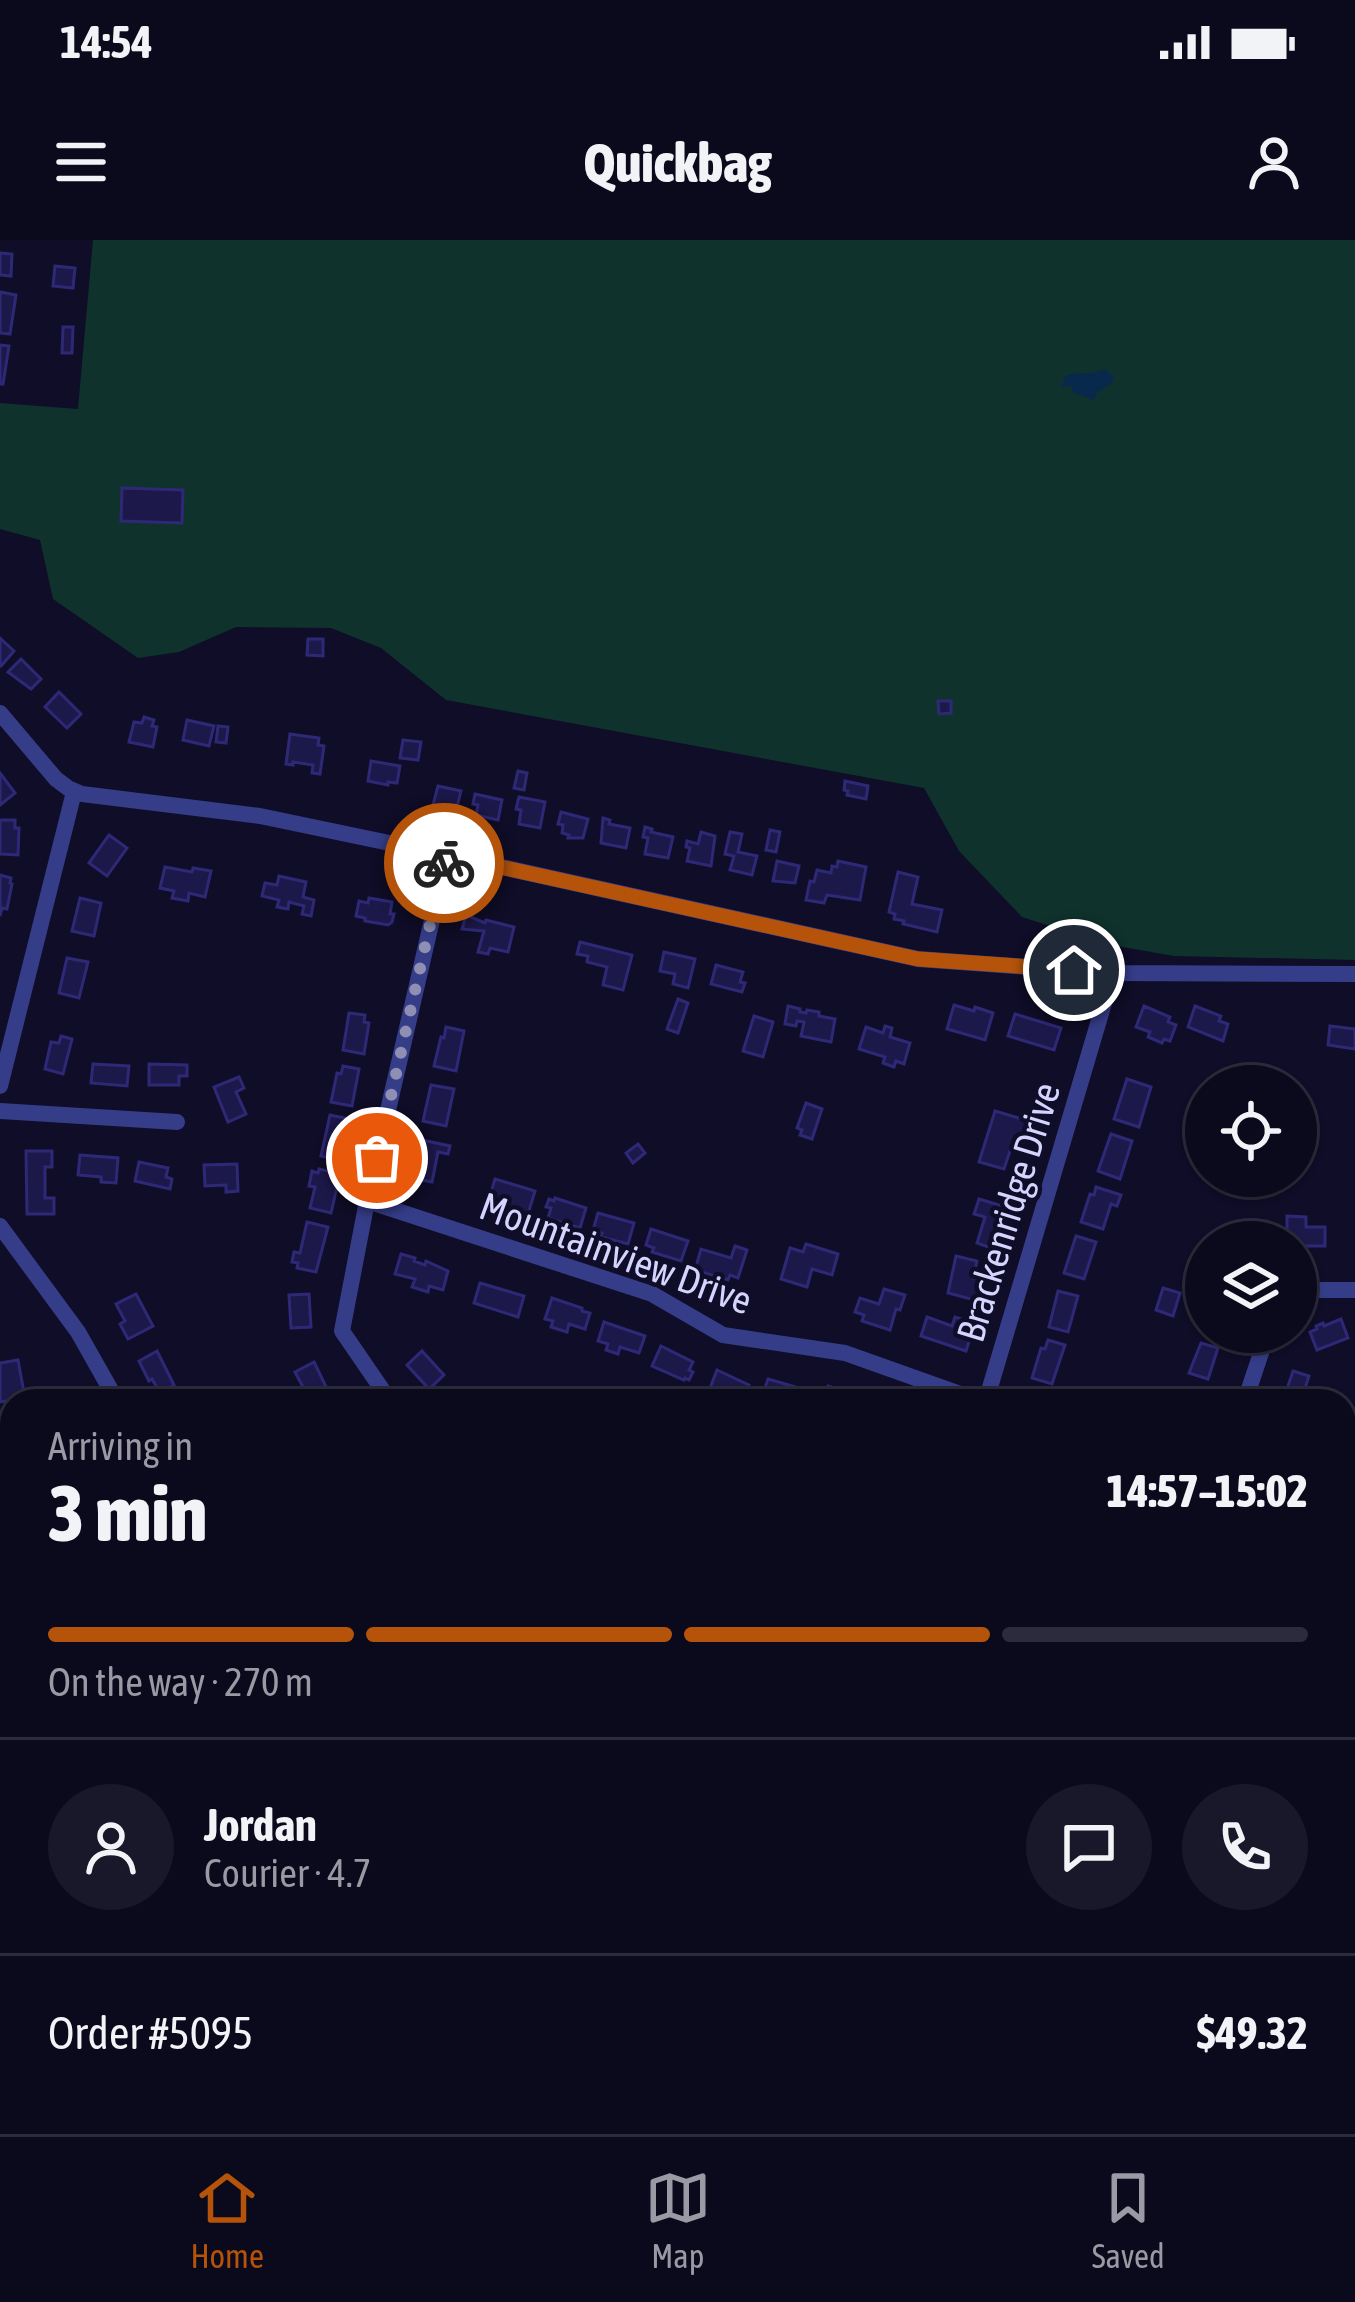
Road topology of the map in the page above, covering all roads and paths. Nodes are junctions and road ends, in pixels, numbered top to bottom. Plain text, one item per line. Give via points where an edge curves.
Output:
1 (0, 713) edge
2 (74, 792) junction
3 (446, 855) junction
4 (1113, 973) junction
5 (1355, 974) edge
6 (0, 1086) edge
7 (0, 1111) edge
8 (177, 1122) dead end
9 (367, 1202) junction
10 (0, 1226) edge
11 (1317, 1290) edge
12 (1355, 1291) edge
13 (1261, 1353) edge
14 (110, 1389) edge
15 (383, 1389) edge
16 (948, 1389) edge
17 (987, 1389) edge
18 (1249, 1389) edge

1 - 2 street
2 - 3 street via 242,813
2 - 6 street
3 - 4 street via 918,959
3 - 9 street
4 - 5 street
4 - 17 street, Brackenridge Drive
7 - 8 street
9 - 15 street via 342,1331
9 - 16 street, Mountainview Drive via 652,1294 723,1335 845,1353
10 - 14 street
11 - 12 street
13 - 18 street

